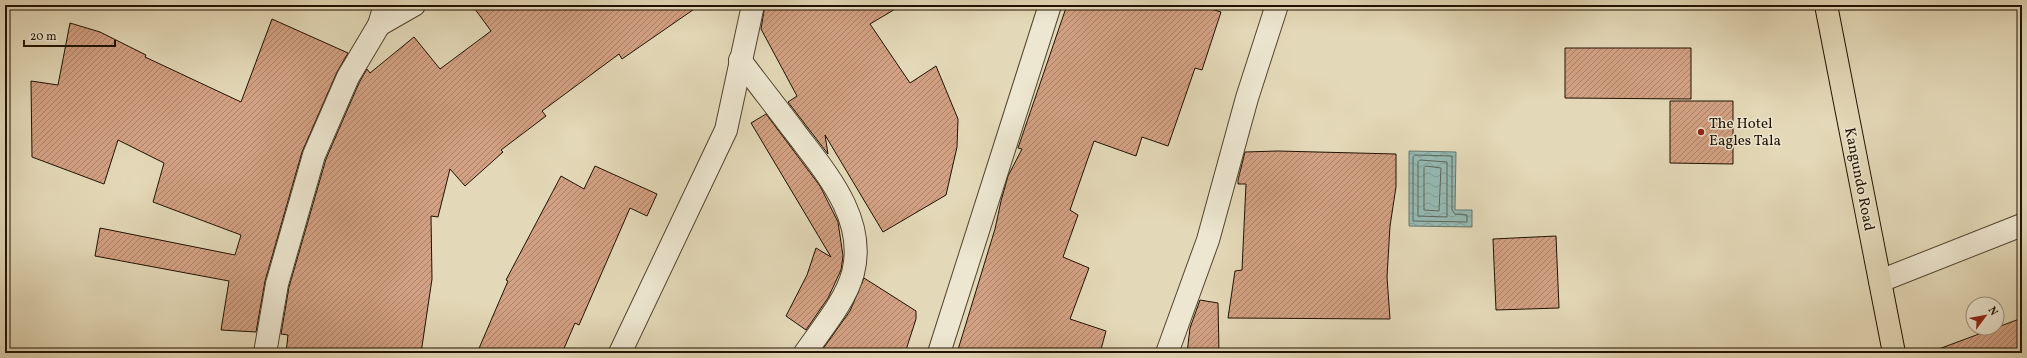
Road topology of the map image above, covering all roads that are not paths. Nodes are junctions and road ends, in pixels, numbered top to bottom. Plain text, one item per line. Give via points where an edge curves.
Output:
1 (414, 5) edge
2 (753, 5) edge
3 (1050, 5) edge
4 (1277, 5) edge
5 (1826, 5) edge
6 (382, 15) edge
7 (740, 60) junction
8 (2022, 225) edge
9 (1880, 281) junction
10 (265, 353) edge
11 (620, 353) edge
12 (805, 353) edge
13 (939, 353) edge
14 (1167, 353) edge
15 (1894, 353) edge

1 - 6 street
2 - 7 street
3 - 13 street
4 - 14 street via 1247,98 1208,240
5 - 9 highway, Kangundo Road
6 - 10 street via 348,77 314,155 277,284
7 - 11 street via 726,130
7 - 12 street via 833,183 854,231 856,254 846,292
8 - 9 street
9 - 15 highway, Kangundo Road

